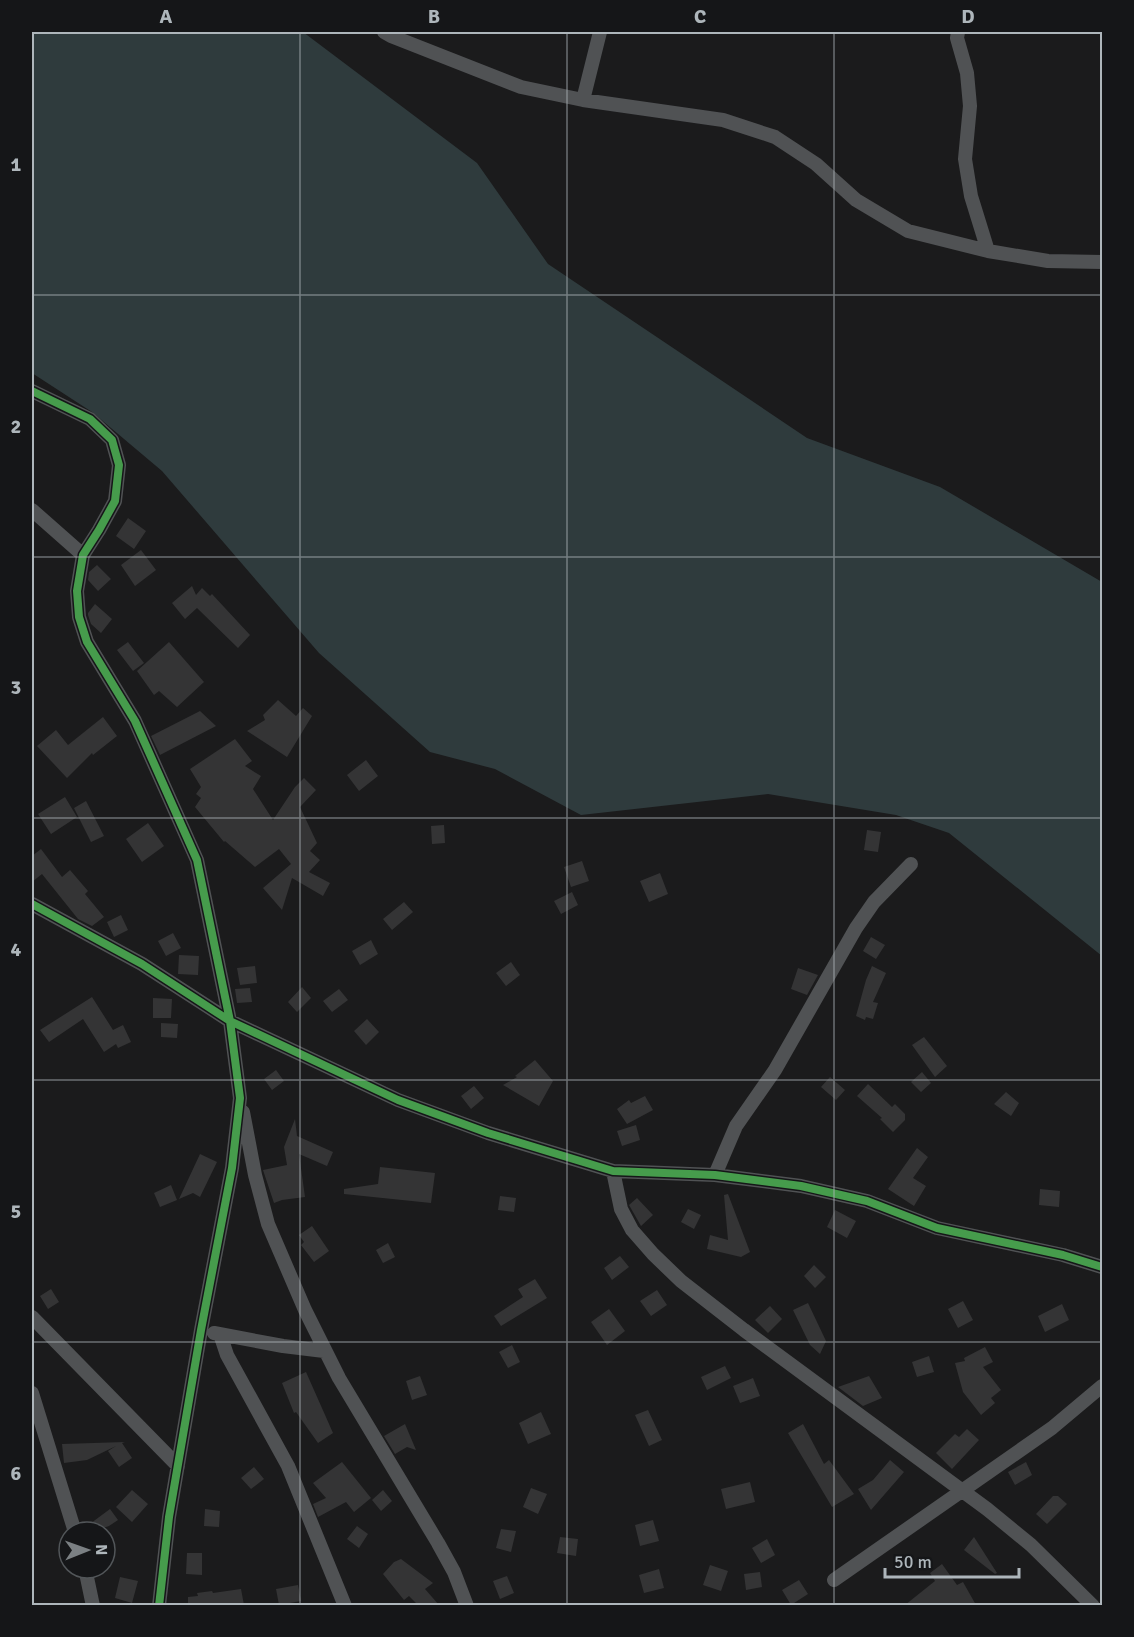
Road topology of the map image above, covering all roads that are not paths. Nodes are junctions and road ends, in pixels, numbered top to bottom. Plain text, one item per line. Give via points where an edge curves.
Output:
1 (384, 32) edge
2 (600, 32) edge
3 (958, 32) edge
4 (584, 100) junction
5 (988, 251) junction
6 (1102, 262) edge
7 (32, 391) edge
8 (32, 510) edge
9 (82, 555) junction
10 (911, 864) dead end
11 (32, 904) edge
12 (230, 1021) junction
13 (240, 1098) junction
14 (613, 1171) junction
15 (715, 1175) junction
16 (1102, 1267) edge
17 (32, 1317) edge
18 (201, 1330) junction
19 (220, 1334) junction
20 (324, 1351) junction
21 (1102, 1386) edge
22 (32, 1393) edge
23 (178, 1466) junction
24 (962, 1492) junction
25 (71, 1520) edge
26 (88, 1580) edge
27 (834, 1580) dead end
28 (93, 1605) edge
29 (159, 1605) edge
30 (345, 1605) edge
31 (467, 1605) edge
32 (1093, 1605) edge

1 - 4 street via 521,87
2 - 4 street
3 - 5 street via 970,106 965,159 971,196
4 - 5 street via 723,120 775,137 816,164 856,200 908,231
5 - 6 street via 1048,261
7 - 9 street via 90,419 112,440 119,465 115,501
8 - 9 street
9 - 12 street via 77,591 79,617 87,642 135,721 197,860
10 - 15 street via 874,902 856,928 775,1070 736,1126
11 - 12 street via 142,963
12 - 13 street
12 - 14 street via 398,1100 488,1133
13 - 18 street via 232,1168
13 - 20 street via 268,1224
14 - 15 street
14 - 24 street via 621,1209 632,1230 674,1275
15 - 16 street via 856,1198 937,1228
17 - 23 street
18 - 19 street
18 - 23 street
19 - 20 street
19 - 30 street via 288,1466
20 - 31 street via 438,1543
21 - 24 street via 1052,1428
22 - 25 street
23 - 29 street
24 - 27 street
24 - 32 street via 1012,1528
26 - 28 street

